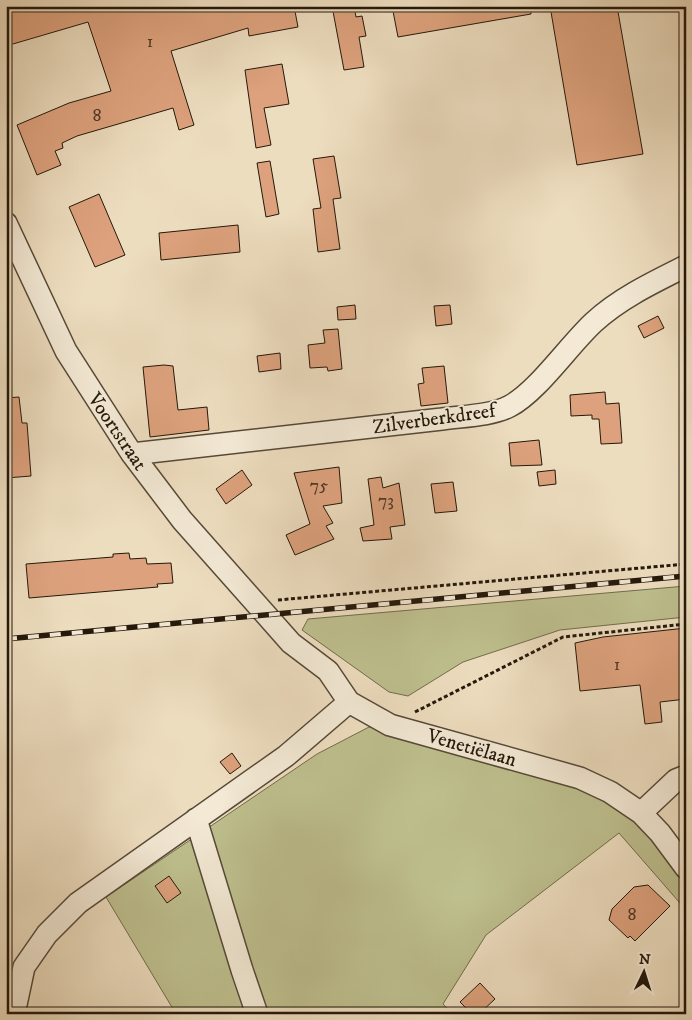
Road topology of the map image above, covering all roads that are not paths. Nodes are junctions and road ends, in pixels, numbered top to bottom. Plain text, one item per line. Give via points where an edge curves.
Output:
1 (6, 223) edge
2 (686, 266) edge
3 (132, 454) junction
4 (260, 609) joint
5 (349, 702) junction
6 (686, 776) edge
7 (641, 812) junction
8 (196, 819) junction
9 (686, 868) edge
10 (14, 1014) edge
11 (257, 1014) edge

1 - 3 street, Voortstraat via 66,351
2 - 3 street, Zilverberkdreef via 620,302 595,322 525,395 509,406 442,419
3 - 4 street, Voortstraat via 182,520
4 - 5 street, Venetiëlaan via 291,642 328,671
5 - 7 street, Venetiëlaan via 390,724 580,778
5 - 8 street via 286,756
6 - 7 street via 676,780
7 - 9 street, Venetiëlaan
8 - 10 street via 78,902 47,934 24,967
8 - 11 street

